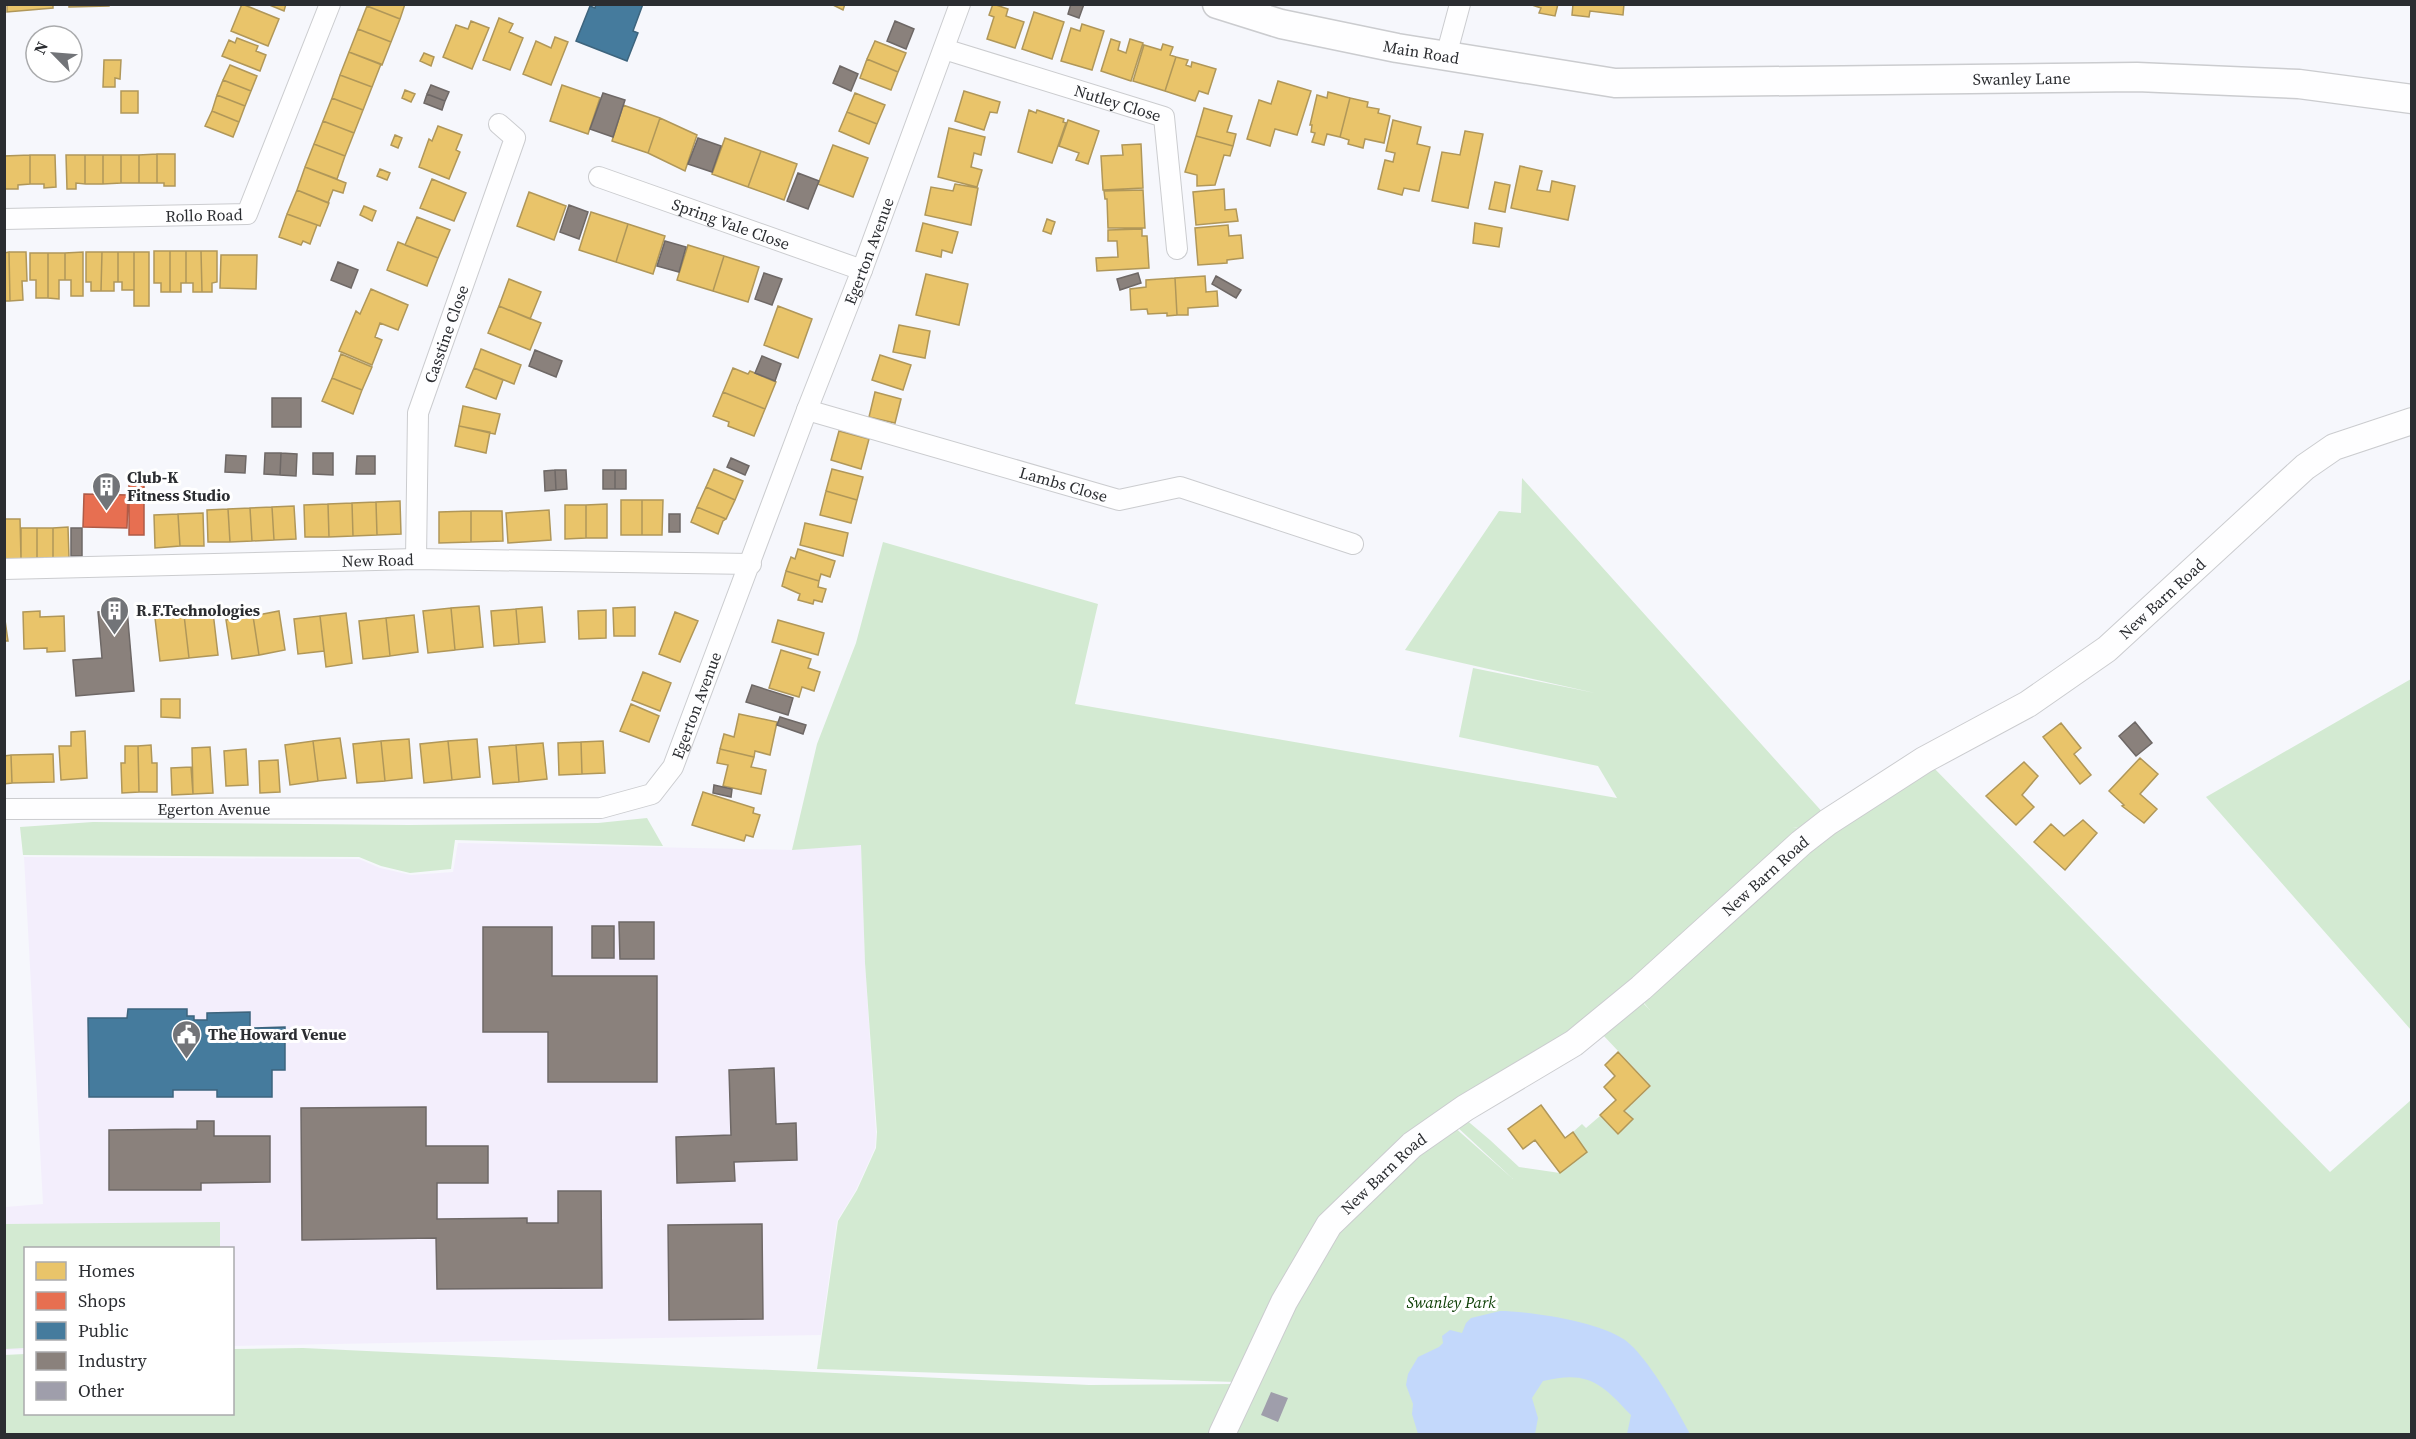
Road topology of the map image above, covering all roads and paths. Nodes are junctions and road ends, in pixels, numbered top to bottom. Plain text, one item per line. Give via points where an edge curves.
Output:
1 (330, 4) edge
2 (960, 4) edge
3 (1217, 4) edge
4 (1460, 4) edge
5 (944, 49) junction
6 (1446, 56) junction
7 (1630, 84) joint
8 (2412, 99) edge
9 (499, 123) dead end
10 (599, 177) dead end
11 (4, 219) edge
12 (1177, 249) dead end
13 (862, 270) junction
14 (807, 410) junction
15 (2412, 421) edge
16 (1353, 544) dead end
17 (416, 559) junction
18 (751, 564) junction
19 (4, 568) edge
20 (4, 809) edge
21 (1222, 1434) edge

1 - 11 street, Rollo Road via 248,214
2 - 5 street, Egerton Avenue
3 - 6 main road, Main Road via 1281,24
4 - 6 street
5 - 12 street, Nutley Close via 1164,117
5 - 13 street, Egerton Avenue
6 - 7 main road, Main Road
7 - 8 main road, Swanley Lane via 2138,76 2299,84
9 - 17 street, Casstine Close via 515,138 418,413
10 - 13 street, Spring Vale Close
13 - 14 street, Egerton Avenue
14 - 16 street, Lambs Close via 1119,500 1180,487
14 - 18 street, Egerton Avenue
15 - 21 street, New Barn Road via 2334,447 2305,466 2107,649 2028,704 1924,760 1828,822 1574,1043 1465,1108 1412,1145 1329,1225 1284,1302
17 - 18 street, New Road
17 - 19 street, New Road
18 - 20 street, Egerton Avenue via 673,767 652,794 601,808

